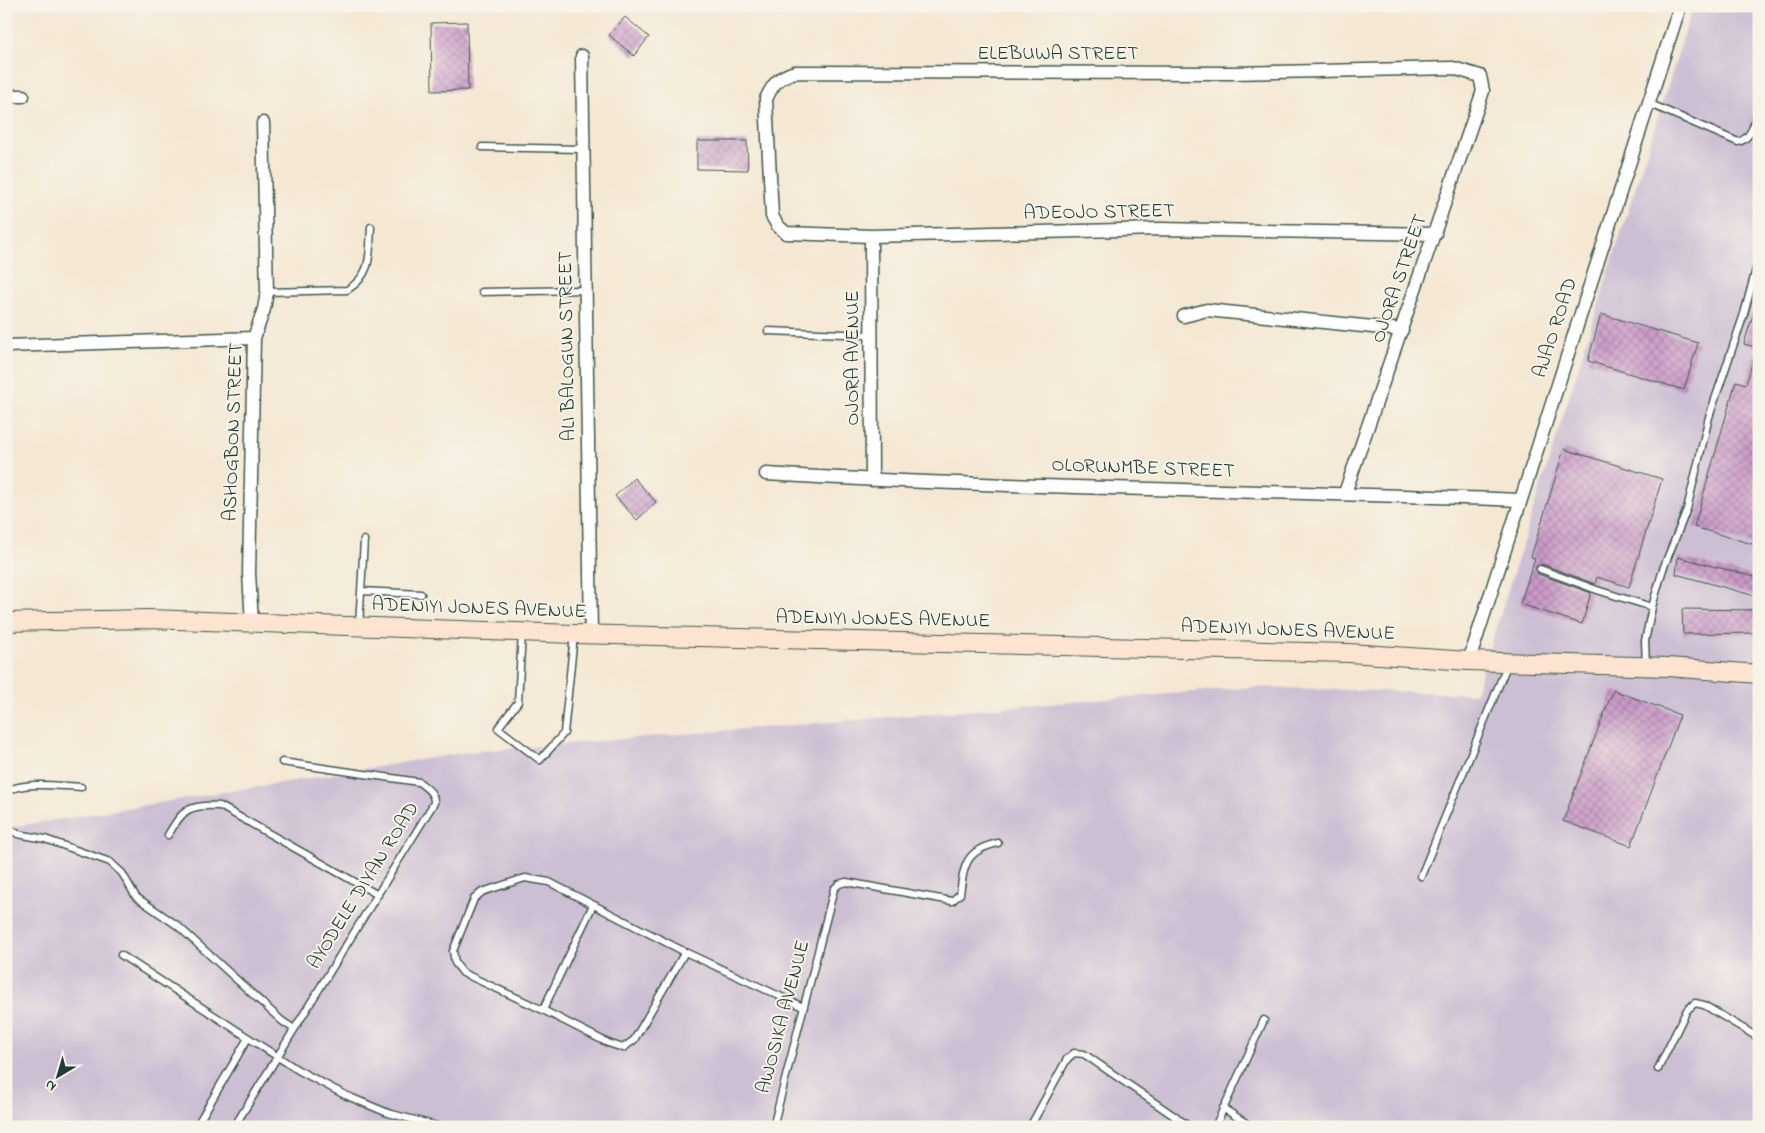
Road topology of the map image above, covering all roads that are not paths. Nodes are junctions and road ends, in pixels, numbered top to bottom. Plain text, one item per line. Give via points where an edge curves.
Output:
1 (1680, 6) edge
2 (582, 56) dead end
3 (1480, 76) joint
4 (6, 96) edge
5 (24, 96) dead end
6 (1648, 103) junction
7 (1759, 106) edge
8 (264, 123) dead end
9 (482, 147) dead end
10 (583, 149) junction
11 (772, 216) joint
12 (370, 227) dead end
13 (1435, 234) junction
14 (871, 236) junction
15 (1759, 258) edge
16 (586, 290) junction
17 (267, 292) junction
18 (482, 292) dead end
19 (1184, 316) dead end
20 (1402, 330) junction
21 (768, 332) dead end
22 (872, 335) junction
23 (254, 338) junction
24 (6, 346) edge
25 (766, 474) dead end
26 (872, 480) junction
27 (1345, 493) junction
28 (1519, 500) junction
29 (364, 540) dead end
30 (1540, 569) dead end
31 (361, 592) junction
32 (421, 594) dead end
33 (1652, 607) junction
34 (6, 622) edge
35 (252, 623) junction
36 (359, 627) junction
37 (522, 632) junction
38 (582, 634) junction
39 (1469, 661) junction
40 (1508, 662) junction
41 (1646, 666) junction
42 (1759, 674) edge
43 (282, 762) dead end
44 (81, 787) dead end
45 (6, 791) edge
46 (6, 827) edge
47 (168, 835) dead end
48 (998, 843) dead end
49 (1421, 876) dead end
50 (378, 895) junction
51 (593, 905) junction
52 (685, 952) junction
53 (121, 955) dead end
54 (803, 1007) junction
55 (543, 1010) junction
56 (1264, 1020) dead end
57 (294, 1029) junction
58 (248, 1038) junction
59 (1759, 1038) edge
60 (276, 1058) junction
61 (1658, 1069) dead end
62 (1223, 1108) junction
63 (1176, 1116) junction
64 (196, 1127) edge
65 (234, 1127) edge
66 (441, 1127) edge
67 (773, 1127) edge
68 (1030, 1127) edge
69 (1170, 1127) edge
70 (1190, 1127) edge
71 (1214, 1127) edge
72 (1252, 1127) edge

1 - 6 street, AJAO ROAD
2 - 10 street, ALI BALOGUN STREET
3 - 11 street, ELEBUWA STREET via 1452,68 1232,74 795,72 782,76 772,85 766,100
3 - 13 street, OJORA STREET via 1483,91
4 - 5 street
6 - 7 lane via 1738,142 1750,134
6 - 28 street, AJAO ROAD
8 - 17 street, ASHOGBON STREET
9 - 10 lane
10 - 16 street, ALI BALOGUN STREET
11 - 14 street, ADEOJO STREET via 786,232
12 - 17 lane via 368,267 363,278 347,290
13 - 14 street, ADEOJO STREET via 1160,230
13 - 20 street, OJORA STREET
14 - 22 street, OJORA AVENUE
15 - 33 lane via 1744,314 1708,417 1686,509
16 - 18 lane
16 - 38 street, ALI BALOGUN STREET
17 - 23 street, ASHOGBON STREET
19 - 20 street via 1207,310
20 - 27 street, OJORA STREET
21 - 22 lane
22 - 26 street, OJORA AVENUE
23 - 24 street
23 - 35 street, ASHOGBON STREET via 248,573
25 - 26 street, OLORUNMBE STREET
26 - 27 street, OLORUNMBE STREET
27 - 28 street, OLORUNMBE STREET
28 - 39 street, AJAO ROAD
29 - 31 lane
30 - 33 lane
31 - 32 lane
31 - 36 lane
33 - 41 lane via 1645,641
34 - 35 street, ADENIYI JONES AVENUE via 149,619
35 - 36 street, ADENIYI JONES AVENUE
36 - 37 street, ADENIYI JONES AVENUE
37 - 38 street, ADENIYI JONES AVENUE
37 - 38 lane via 518,702 498,728 540,760 564,733
38 - 39 street, ADENIYI JONES AVENUE via 1349,653
39 - 40 street, ADENIYI JONES AVENUE
40 - 41 street, ADENIYI JONES AVENUE
40 - 49 lane
41 - 42 street, ADENIYI JONES AVENUE
43 - 50 lane, AYODELE DIYAN ROAD via 400,778 419,782 430,791 434,803
44 - 45 lane via 48,785 15,787
46 - 57 lane via 18,834 45,839 110,862 136,897 178,926
47 - 50 lane via 179,815 197,804 220,806
48 - 54 lane, AWOSIKA AVENUE via 976,850 968,859 960,894 952,901 846,882 839,884 834,889
50 - 57 lane, AYODELE DIYAN ROAD
51 - 52 lane
51 - 55 lane
51 - 55 lane via 549,882 526,878 482,892 474,899 454,951 455,963 463,973
52 - 54 lane
52 - 55 lane via 634,1040 623,1048
53 - 58 lane
54 - 67 lane, AWOSIKA AVENUE
56 - 62 lane
57 - 60 lane, AYODELE DIYAN ROAD
58 - 60 lane
58 - 64 lane
59 - 61 lane via 1704,1004 1695,1003 1686,1010
60 - 65 lane, AYODELE DIYAN ROAD
60 - 66 lane via 345,1095 388,1112
62 - 71 lane
62 - 72 lane
63 - 68 lane via 1084,1054 1074,1053 1067,1059
63 - 69 lane
63 - 70 lane

